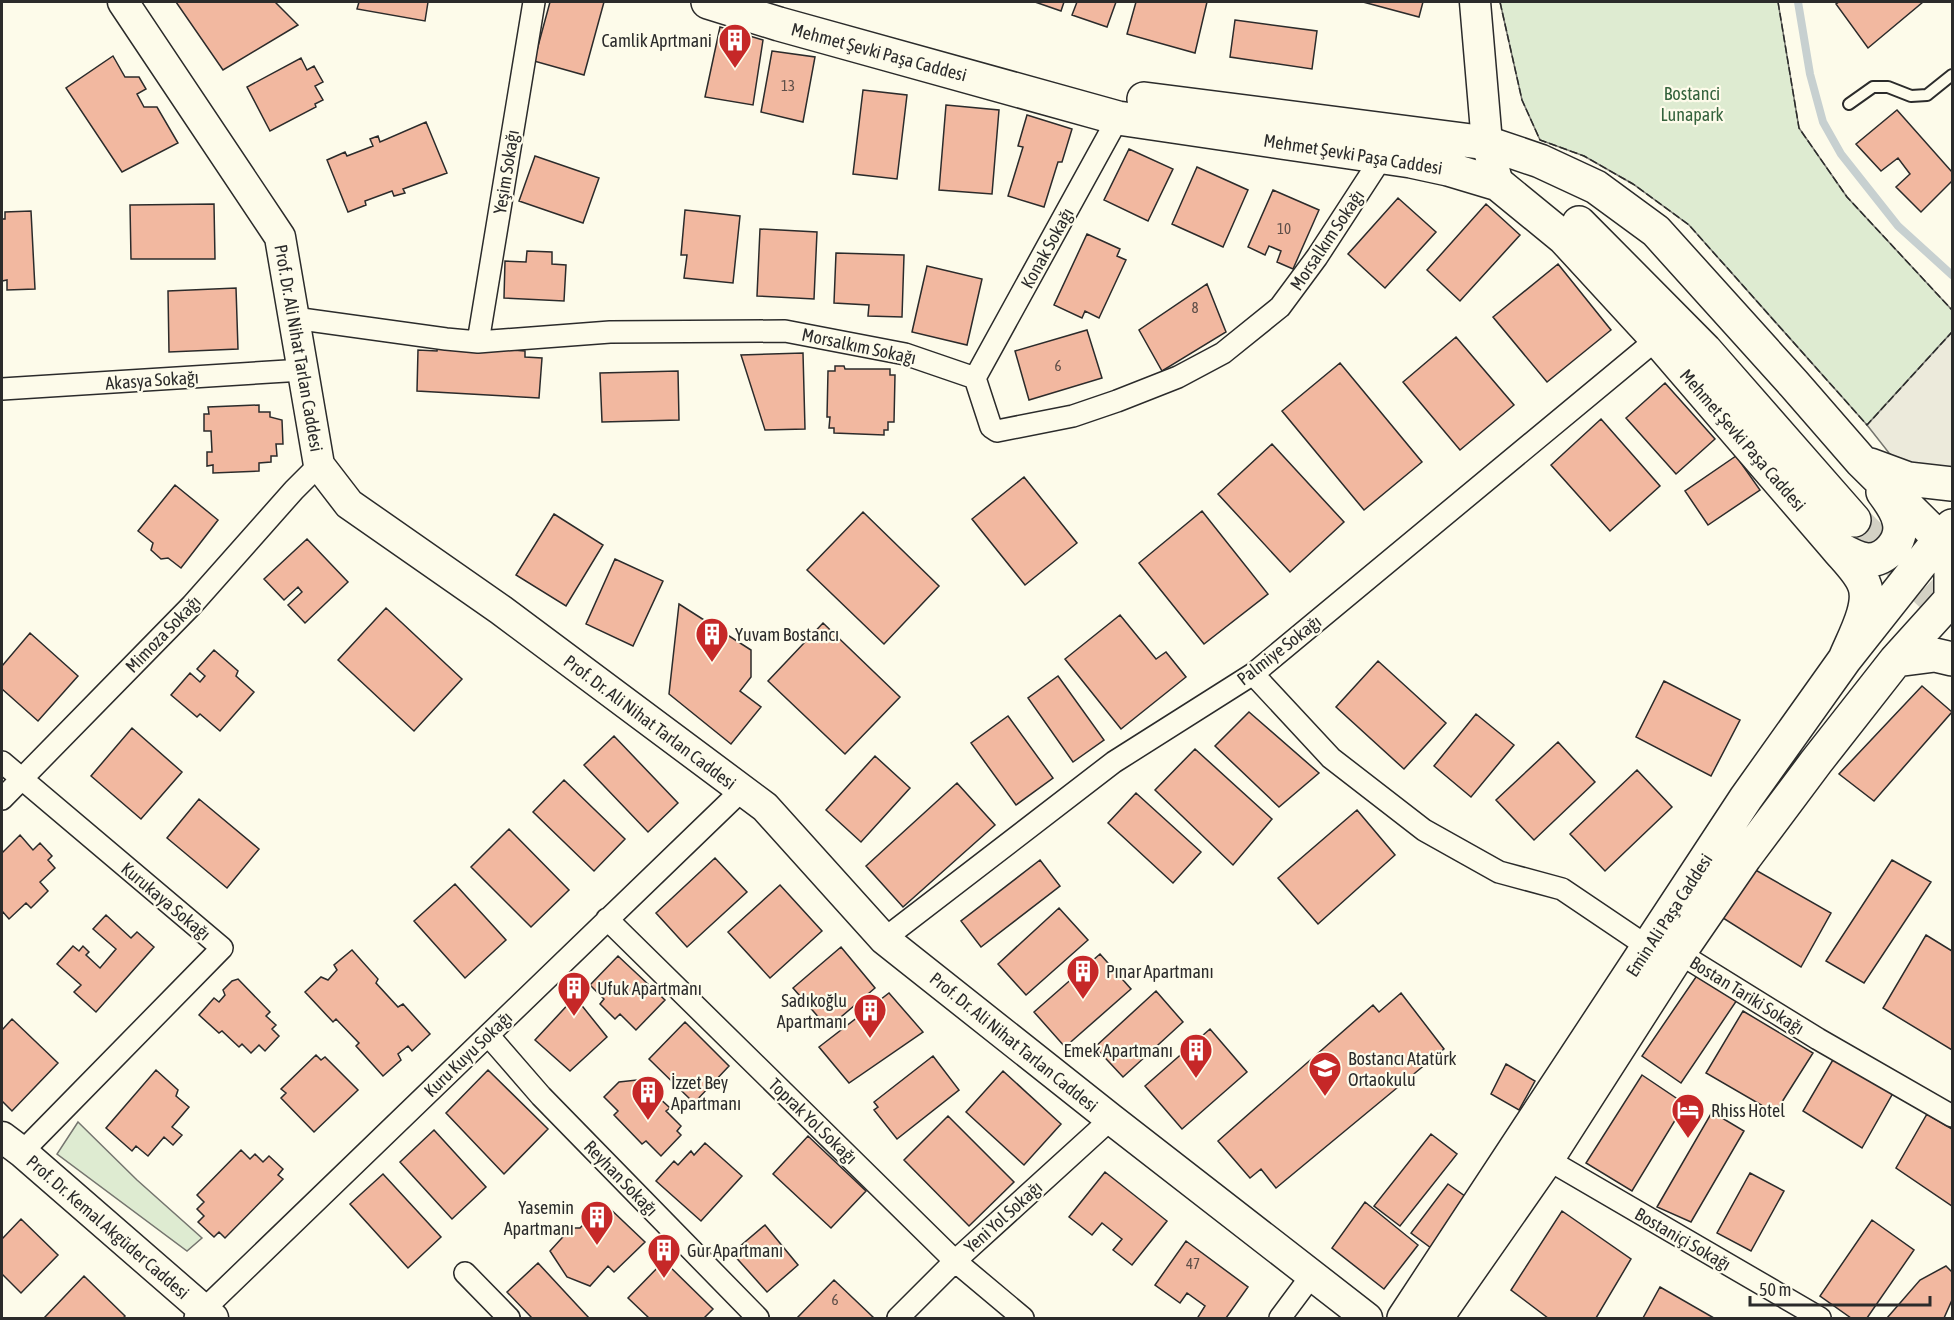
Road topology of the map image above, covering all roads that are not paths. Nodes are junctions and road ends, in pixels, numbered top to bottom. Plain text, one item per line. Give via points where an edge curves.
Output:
1 (123, 2) edge
2 (534, 2) edge
3 (708, 2) edge
4 (781, 2) edge
5 (1475, 2) edge
6 (1953, 75) edge
7 (1849, 104) dead end
8 (1118, 118) junction
9 (1487, 143) junction
10 (1383, 157) junction
11 (1498, 184) junction
12 (294, 318) junction
13 (1657, 339) junction
14 (478, 342) junction
15 (303, 370) junction
16 (975, 378) junction
17 (2, 389) edge
18 (1861, 461) junction
19 (319, 465) junction
20 (1953, 483) edge
21 (1854, 520) tunnel mouth
22 (1946, 532) edge
23 (1836, 547) junction
24 (1952, 599) edge
25 (1845, 659) junction
26 (1953, 659) edge
27 (1896, 660) junction
28 (1253, 674) junction
29 (2, 762) edge
30 (21, 779) junction
31 (742, 790) junction
32 (2, 799) edge
33 (607, 919) junction
34 (884, 939) junction
35 (1663, 950) junction
36 (488, 1035) junction
37 (1953, 1116) edge
38 (1111, 1119) junction
39 (12, 1145) edge
40 (1547, 1159) junction
41 (955, 1261) junction
42 (465, 1273) dead end
43 (1312, 1275) junction
44 (204, 1315) edge
45 (508, 1318) edge
46 (758, 1318) edge
47 (898, 1318) edge
48 (1023, 1318) edge
49 (1280, 1318) edge
50 (1367, 1318) edge
51 (1404, 1318) edge
52 (1436, 1318) edge
53 (1820, 1318) edge

1 - 12 main road, Prof. Dr. Ali Nihat Tarlan Caddesi via 280,237
2 - 14 street, Yeşim Sokağı
3 - 8 main road, Mehmet Şevki Paşa Caddesi
4 - 9 main road, Mehmet Şevki Paşa Caddesi via 1008,69 1125,97
5 - 9 main road
6 - 7 lane via 1927,95 1911,96 1888,87 1873,87
8 - 10 main road, Mehmet Şevki Paşa Caddesi
8 - 16 street, Konak Sokağı
9 - 11 main road
9 - 18 main road, Mehmet Şevki Paşa Caddesi via 1540,161 1596,187 1656,231
10 - 11 main road, Mehmet Şevki Paşa Caddesi via 1448,169
10 - 16 street, Morsalkım Sokağı via 1280,307 1223,353 1178,377 1117,401 1072,416 997,431 991,427
11 - 13 main road, Mehmet Şevki Paşa Caddesi via 1564,238
11 - 21 main road via 1536,192 1558,204 1578,222 1705,350
12 - 14 street, Morsalkım Sokağı
12 - 15 main road, Prof. Dr. Ali Nihat Tarlan Caddesi
13 - 23 main road, Mehmet Şevki Paşa Caddesi
13 - 28 street, Palmiye Sokağı
14 - 16 street, Morsalkım Sokağı via 610,332 785,331 905,354
15 - 17 street, Akasya Sokağı
15 - 19 main road, Prof. Dr. Ali Nihat Tarlan Caddesi
18 - 20 main road via 1908,479
18 - 22 main road, Mehmet Şevki Paşa Caddesi
18 - 23 main road via 1892,506 1900,522 1899,536 1893,549 1876,559 1865,560
19 - 30 street, Mimoza Sokağı via 192,605
19 - 31 main road, Prof. Dr. Ali Nihat Tarlan Caddesi via 350,504 501,610
22 - 24 main road, Mehmet Şevki Paşa Caddesi
22 - 25 main road, Emin Ali Paşa Caddesi
23 - 25 main road, Mehmet Şevki Paşa Caddesi via 1864,582 1868,597
24 - 27 main road, Emin Ali Paşa Caddesi
25 - 35 main road, Emin Ali Paşa Caddesi via 1746,798
26 - 27 main road via 1935,655
27 - 35 main road, Emin Ali Paşa Caddesi via 1745,857
28 - 34 street, Palmiye Sokağı via 1114,762
28 - 35 street, Bostan Tariki Sokağı via 1331,759 1424,830 1499,872 1562,889
29 - 30 street, Kurukaya Sokağı
30 - 32 street, Mimoza Sokağı
30 - 39 street, Kurukaya Sokağı via 222,948
31 - 33 street, Kuru Kuyu Sokağı
31 - 34 main road, Prof. Dr. Ali Nihat Tarlan Caddesi via 765,807
33 - 36 street, Kuru Kuyu Sokağı
33 - 41 street, Toprak Yol Sokağı
34 - 38 main road, Prof. Dr. Ali Nihat Tarlan Caddesi
35 - 37 street, Bostan Tariki Sokağı
35 - 40 main road, Emin Ali Paşa Caddesi
35 - 51 main road, Emin Ali Paşa Caddesi
36 - 44 street, Kuru Kuyu Sokağı
36 - 46 street, Reyhan Sokağı via 541,1096
38 - 41 street, Yeni Yol Sokağı
38 - 43 main road, Prof. Dr. Ali Nihat Tarlan Caddesi
39 - 44 main road, Prof. Dr. Kemal Akgüder Caddesi
40 - 52 main road, Emin Ali Paşa Caddesi
40 - 53 street, Bostaniçi Sokağı
41 - 47 street, Yeni Yol Sokağı
41 - 48 street, Toprak Yol Sokağı
42 - 45 street
43 - 49 street
43 - 50 main road, Prof. Dr. Ali Nihat Tarlan Caddesi

